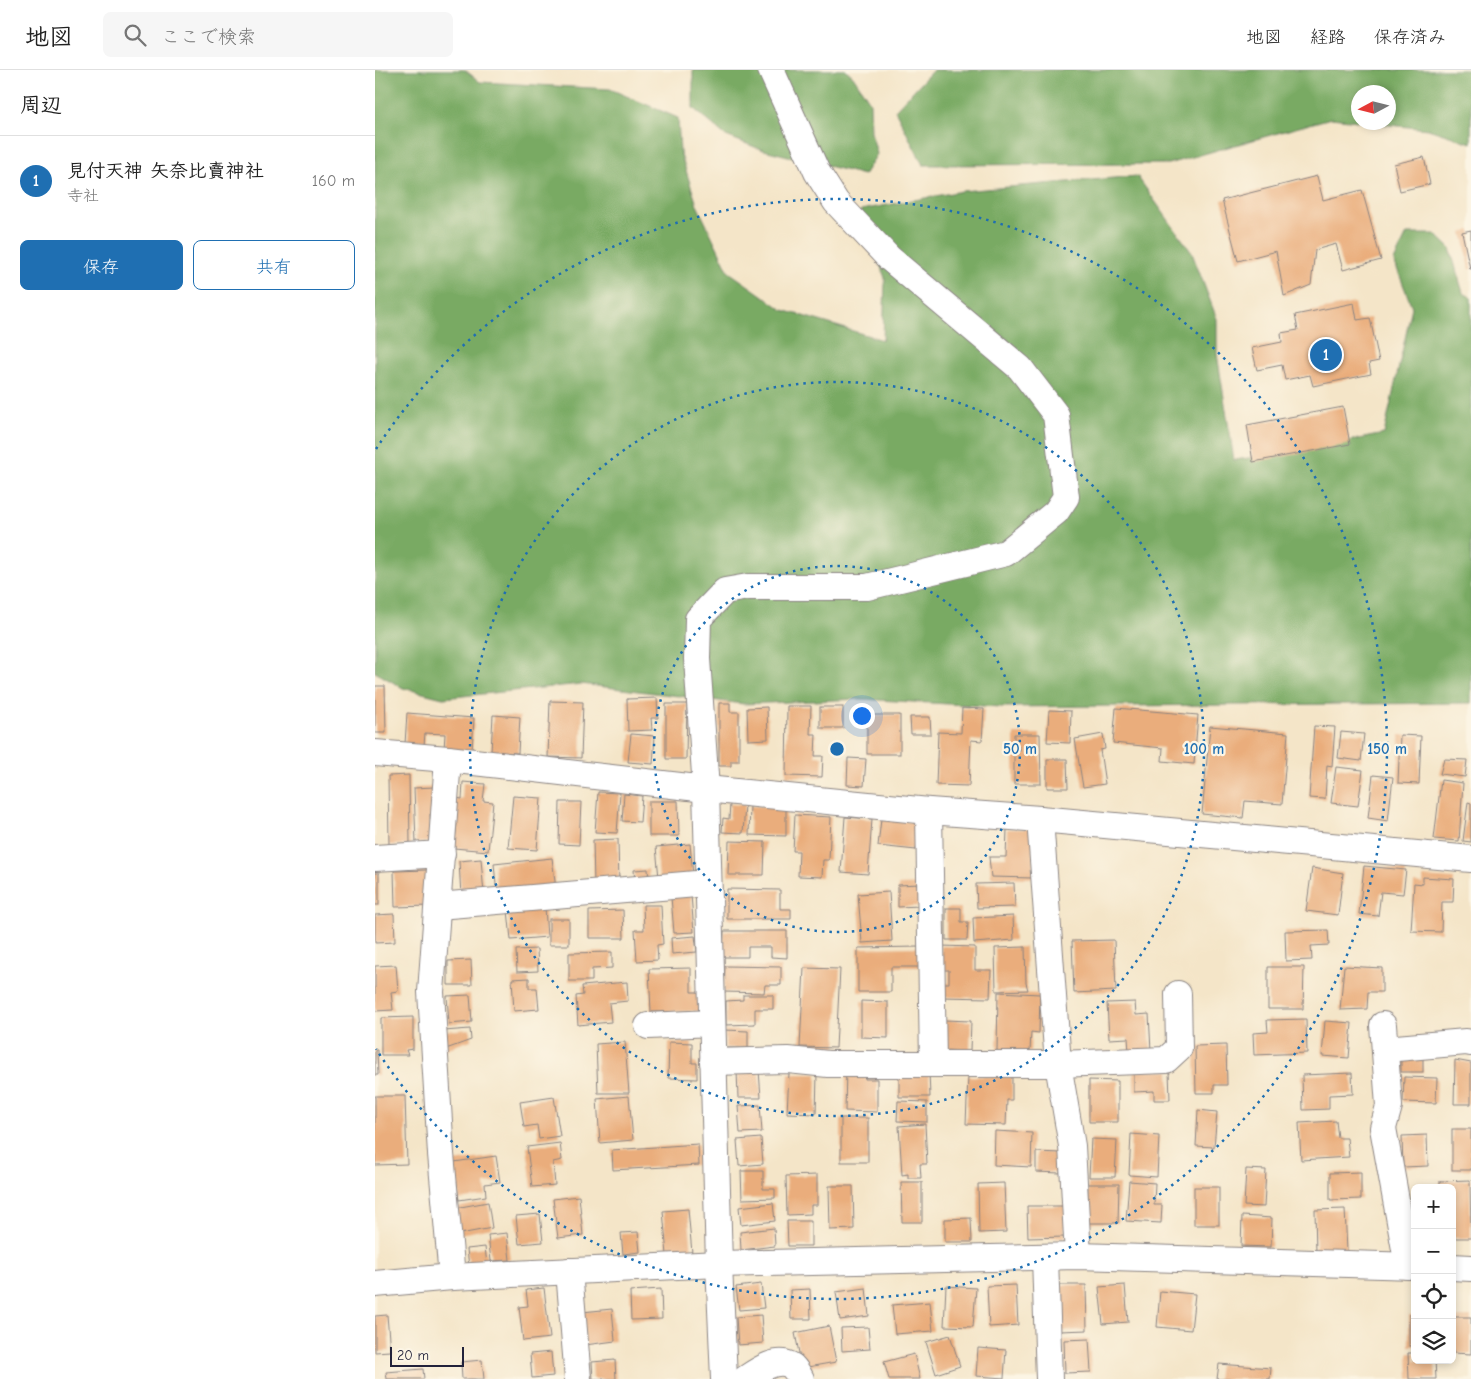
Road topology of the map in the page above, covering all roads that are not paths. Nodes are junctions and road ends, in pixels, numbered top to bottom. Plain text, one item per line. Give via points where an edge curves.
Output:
1 (771, 70) edge
2 (375, 753) edge
3 (448, 759) junction
4 (706, 789) junction
5 (929, 811) junction
6 (1040, 819) junction
7 (442, 854) junction
8 (375, 858) edge
9 (1471, 859) edge
10 (708, 883) junction
11 (438, 906) junction
12 (1178, 994) dead end
13 (712, 1023) junction
14 (648, 1026) dead end
15 (1471, 1043) edge
16 (713, 1062) junction
17 (933, 1064) junction
18 (1058, 1064) junction
19 (1078, 1256) junction
20 (1045, 1257) junction
21 (719, 1264) junction
22 (1411, 1266) edge
23 (1456, 1267) edge
24 (1471, 1268) edge
25 (569, 1271) junction
26 (453, 1277) junction
27 (375, 1284) edge
28 (578, 1379) edge
29 (724, 1379) edge
30 (745, 1379) edge
31 (801, 1379) edge
32 (1049, 1379) edge

1 - 4 street via 817,172 836,202 889,258 1020,368 1056,415 1066,497 1056,512 1006,553 867,587 749,586 725,592 698,620 697,659
2 - 3 street
3 - 4 street
3 - 7 street
4 - 5 street
4 - 10 street
5 - 6 street
5 - 17 street
6 - 9 street
6 - 18 street
7 - 8 street
7 - 11 street
10 - 11 street
10 - 13 street
11 - 26 street via 431,992
12 - 18 street via 1179,1048 1166,1060
13 - 14 street
13 - 16 street
15 - 22 street via 1384,1037 1389,1106 1383,1128
16 - 17 street via 788,1060 828,1064
16 - 21 street
17 - 18 street
18 - 19 street via 1072,1146
19 - 20 street
19 - 22 street
20 - 21 street
20 - 32 street
21 - 25 street
21 - 29 street
23 - 24 street
25 - 26 street
25 - 28 street
26 - 27 street
30 - 31 street via 765,1366 779,1363 791,1366

